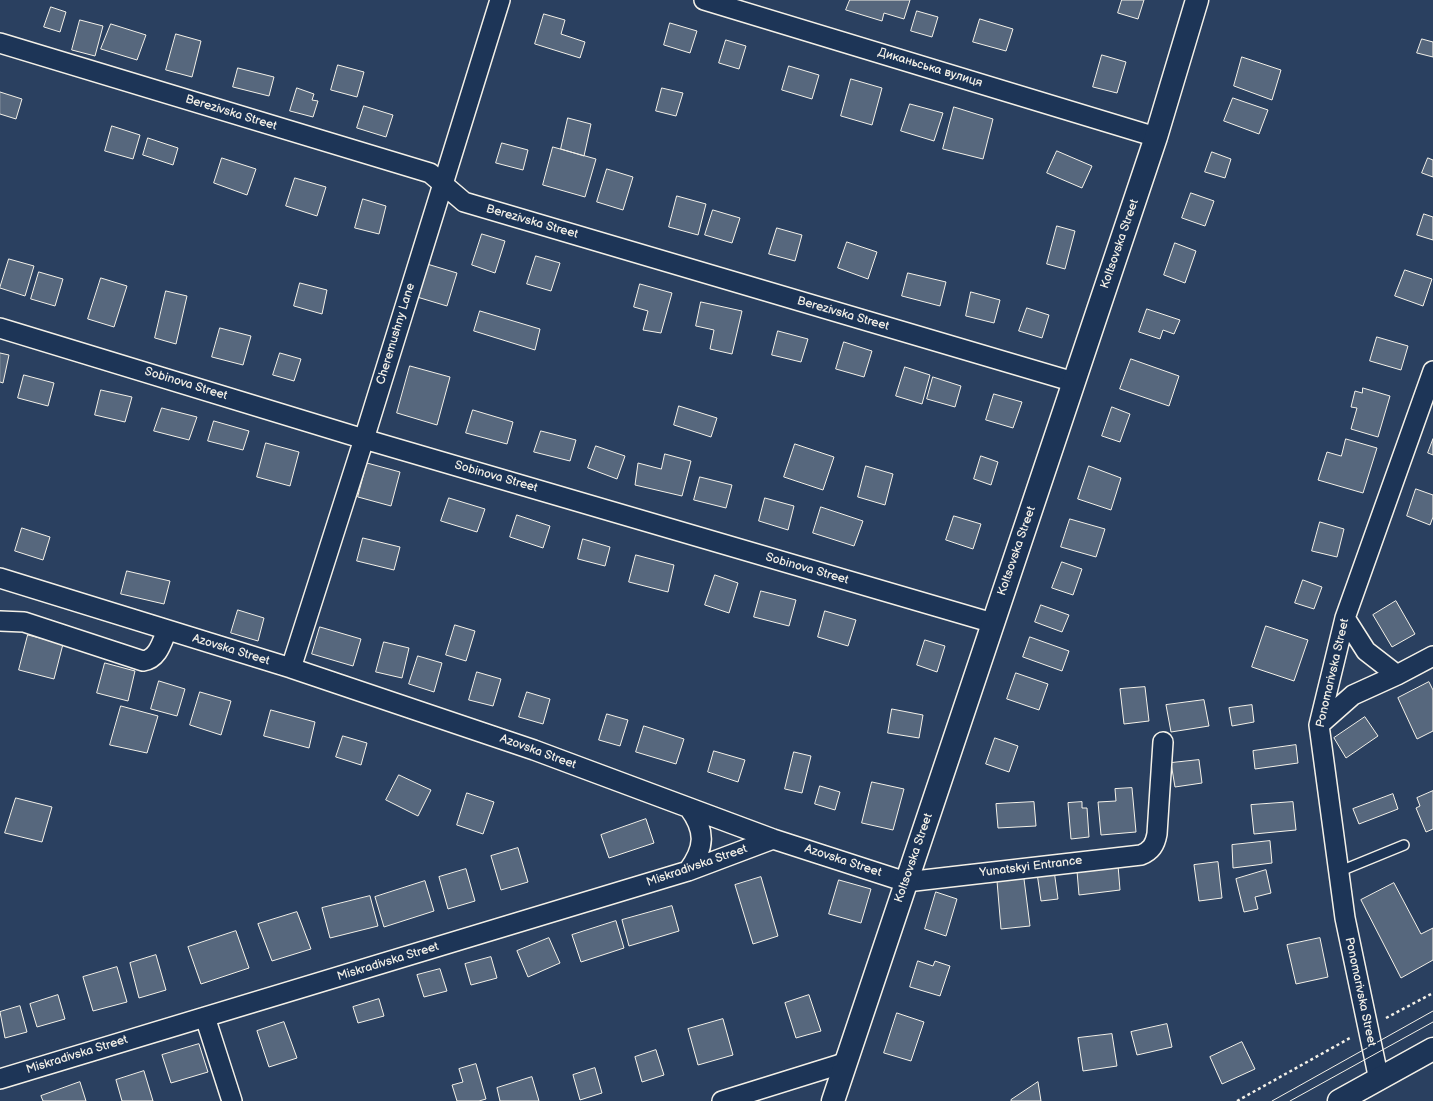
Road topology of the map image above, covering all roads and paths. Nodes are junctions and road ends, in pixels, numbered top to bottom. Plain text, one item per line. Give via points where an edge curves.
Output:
1 (500, 0) edge
2 (704, 0) edge
3 (1197, 0) edge
4 (0, 43) edge
5 (1156, 137) junction
6 (443, 184) junction
7 (0, 328) edge
8 (1433, 371) edge
9 (1074, 382) junction
10 (364, 439) junction
11 (0, 578) edge
12 (1345, 618) junction
13 (0, 621) edge
14 (993, 623) junction
15 (168, 630) junction
16 (1433, 656) edge
17 (291, 668) junction
18 (1397, 675) junction
19 (1319, 725) junction
20 (1162, 742) dead end
21 (689, 808) junction
22 (773, 839) junction
23 (1404, 845) dead end
24 (688, 871) junction
25 (1338, 872) junction
26 (906, 882) junction
27 (1433, 993) edge
28 (204, 1017) junction
29 (1368, 1028) junction
30 (1433, 1050) edge
31 (844, 1063) junction
32 (0, 1079) edge
33 (1379, 1080) junction
34 (232, 1101) edge
35 (722, 1101) edge
36 (832, 1101) edge
37 (1237, 1101) edge
38 (1339, 1101) edge

1 - 6 street, Cheremushny Lane
2 - 5 street, Диканьська вулиця
3 - 5 street, Koltsovska Street
4 - 6 street, Berezivska Street via 430,173
5 - 9 street, Koltsovska Street
6 - 9 street, Berezivska Street via 464,202
6 - 10 street, Cheremushny Lane
7 - 10 street, Sobinova Street
8 - 12 street, Ponomarivska Street
9 - 14 street, Koltsovska Street
10 - 14 street, Sobinova Street
10 - 17 street, Cheremushny Lane
11 - 15 street, Azovska Street
12 - 18 street via 1366,651
12 - 19 street, Ponomarivska Street
13 - 15 street via 24,622 143,661 156,655
14 - 26 street, Koltsovska Street
15 - 17 street, Azovska Street
16 - 18 street
17 - 21 street, Azovska Street via 534,750
18 - 19 street via 1353,695
19 - 25 street, Ponomarivska Street
20 - 26 street, Yunatskyi Entrance via 1157,834 1152,847 1141,855
21 - 22 street, Azovska Street
21 - 24 street via 702,832 697,860
22 - 24 street, Miskradivska Street
22 - 26 street, Azovska Street
23 - 25 lane
24 - 28 street, Miskradivska Street
25 - 29 street, Ponomarivska Street
26 - 31 street, Koltsovska Street
27 - 29 path
28 - 32 street, Miskradivska Street
28 - 34 street
29 - 33 street, Ponomarivska Street
29 - 37 path
30 - 33 street
31 - 35 street
31 - 36 street, Koltsovska Street
33 - 38 street

